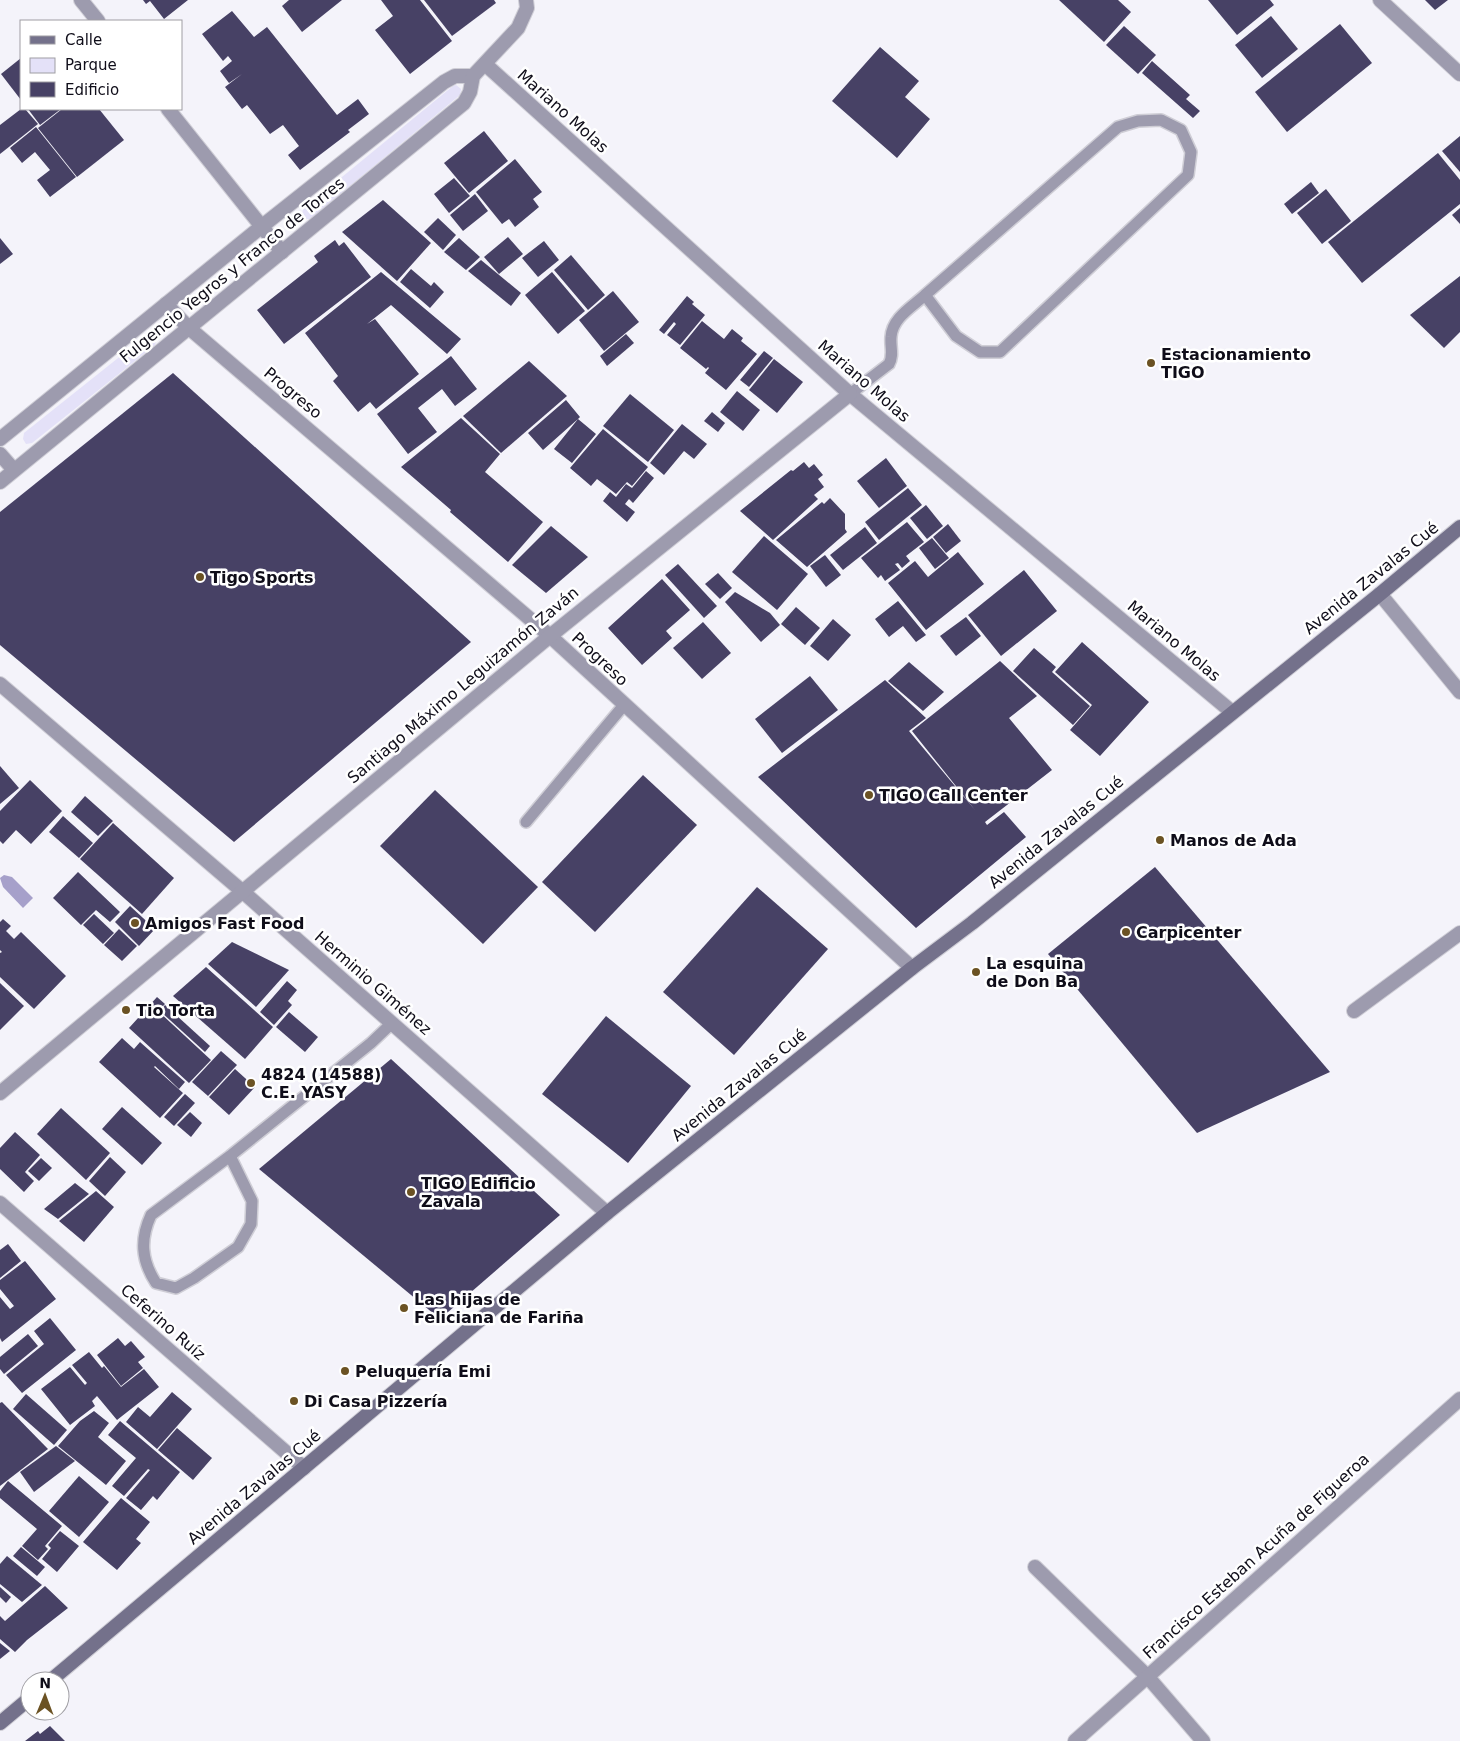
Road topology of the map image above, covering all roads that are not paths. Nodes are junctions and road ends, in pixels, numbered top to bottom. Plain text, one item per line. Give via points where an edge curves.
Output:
1 (81, 0) edge
2 (1380, 0) edge
3 (526, 4) edge
4 (97, 20) edge
5 (485, 64) junction
6 (1460, 74) edge
7 (474, 76) junction
8 (169, 110) edge
9 (261, 227) junction
10 (282, 252) junction
11 (925, 295) junction
12 (166, 304) junction
13 (189, 328) junction
14 (850, 394) junction
15 (0, 438) edge
16 (0, 454) edge
17 (14, 470) junction
18 (0, 482) edge
19 (1460, 527) edge
20 (1380, 594) junction
21 (550, 636) junction
22 (0, 684) edge
23 (1460, 692) edge
24 (624, 705) junction
25 (1232, 712) junction
26 (526, 822) dead end
27 (242, 891) junction
28 (1460, 934) edge
29 (912, 968) junction
30 (1354, 1011) dead end
31 (392, 1023) junction
32 (0, 1093) edge
33 (230, 1156) junction
34 (0, 1203) edge
35 (607, 1214) junction
36 (1460, 1399) edge
37 (304, 1468) junction
38 (1035, 1567) dead end
39 (62, 1671) edge
40 (1147, 1676) junction
41 (20, 1706) edge
42 (0, 1723) edge
43 (1075, 1741) edge
44 (1203, 1741) edge

1 - 4 street
2 - 6 street
3 - 5 street, Fulgencio Yegros y Franco de Torres via 518,28
5 - 7 street, Fulgencio Yegros y Franco de Torres
5 - 14 street, Mariano Molas
7 - 9 street, Fulgencio Yegros y Franco de Torres via 455,76 444,82
7 - 10 street, Fulgencio Yegros y Franco de Torres via 464,102
8 - 9 street
9 - 10 street
9 - 12 street, Fulgencio Yegros y Franco de Torres
10 - 13 street, Fulgencio Yegros y Franco de Torres
11 - 11 lane, Santiago Máximo Leguizamón Zaván via 1118,127 1138,121 1161,120 1181,130 1192,152 1188,175 1000,352 980,352 956,336
11 - 14 lane, Santiago Máximo Leguizamón Zaván via 896,321 891,336 893,358 889,364
12 - 13 street, Progreso
12 - 15 street, Fulgencio Yegros y Franco de Torres
13 - 17 street, Fulgencio Yegros y Franco de Torres
13 - 21 street, Progreso
14 - 21 street, Santiago Máximo Leguizamón Zaván
14 - 25 street, Mariano Molas
16 - 17 street
17 - 18 street, Fulgencio Yegros y Franco de Torres
19 - 20 main road, Avenida Zavalas Cué
20 - 23 street
20 - 25 main road, Avenida Zavalas Cué
21 - 24 street, Progreso
21 - 27 street, Santiago Máximo Leguizamón Zaván
22 - 27 street, Herminio Giménez
24 - 26 lane
24 - 29 street, Progreso
25 - 29 main road, Avenida Zavalas Cué
27 - 31 street, Herminio Giménez
27 - 32 street, Santiago Máximo Leguizamón Zaván
28 - 30 street
29 - 35 main road, Avenida Zavalas Cué
31 - 33 lane
31 - 35 street, Herminio Giménez
33 - 33 lane via 151,1215 143,1239 148,1271 156,1283 176,1288 238,1247 251,1224 252,1201
34 - 37 street, Ceferino Ruíz
35 - 37 main road, Avenida Zavalas Cué
36 - 40 street, Francisco Esteban Acuña de Figueroa
37 - 39 main road, Avenida Zavalas Cué
38 - 40 street
40 - 43 street, Francisco Esteban Acuña de Figueroa
40 - 44 street
41 - 42 main road

